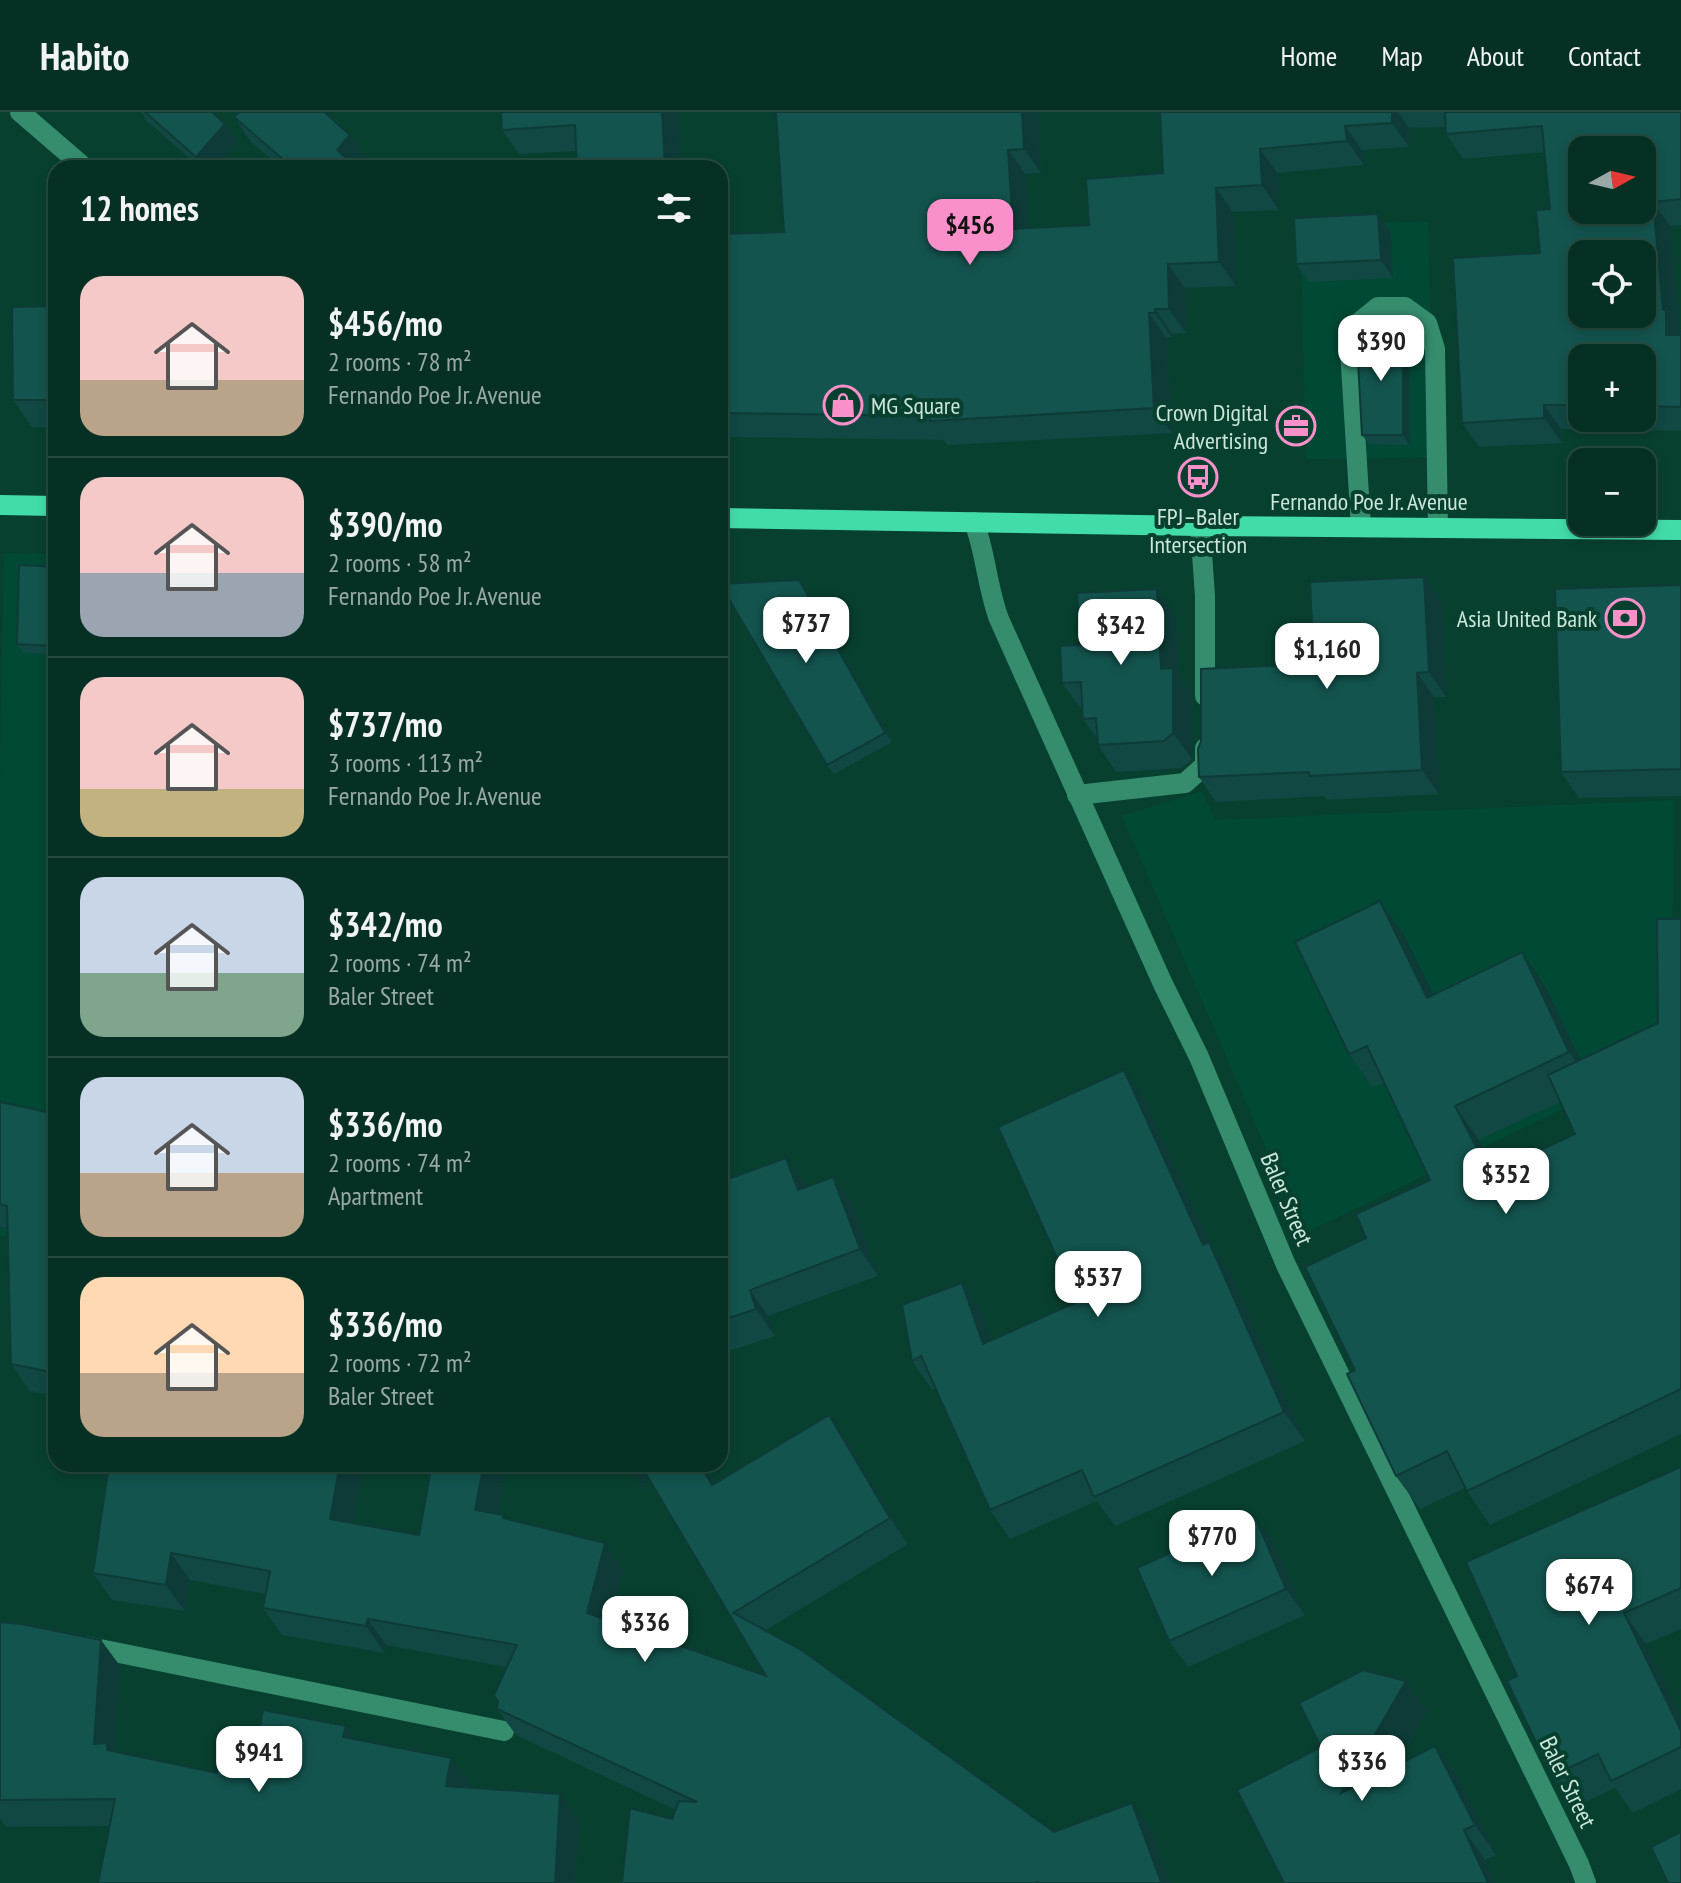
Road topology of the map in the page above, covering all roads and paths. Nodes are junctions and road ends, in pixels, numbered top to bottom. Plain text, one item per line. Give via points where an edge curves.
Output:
1 (20, 112) edge
2 (76, 160) edge
3 (0, 505) edge
4 (48, 506) edge
5 (728, 518) edge
6 (974, 522) junction
7 (1200, 526) junction
8 (1361, 527) junction
9 (1438, 527) junction
10 (1681, 530) edge
11 (1077, 795) junction
12 (61, 1641) edge
13 (504, 1731) edge
14 (1586, 1883) edge

1 - 2 street
3 - 4 main road
5 - 6 main road, Fernando Poe Jr. Avenue
6 - 7 main road, Fernando Poe Jr. Avenue
6 - 11 street, Baler Street via 990,596
7 - 8 main road, Fernando Poe Jr. Avenue
7 - 11 street via 1205,765 1185,783
8 - 9 main road, Fernando Poe Jr. Avenue
8 - 9 street via 1350,350 1357,324 1378,307 1405,307 1427,323 1435,349
9 - 10 main road, Fernando Poe Jr. Avenue
11 - 14 street, Baler Street via 1199,1057 1286,1265
12 - 13 street

